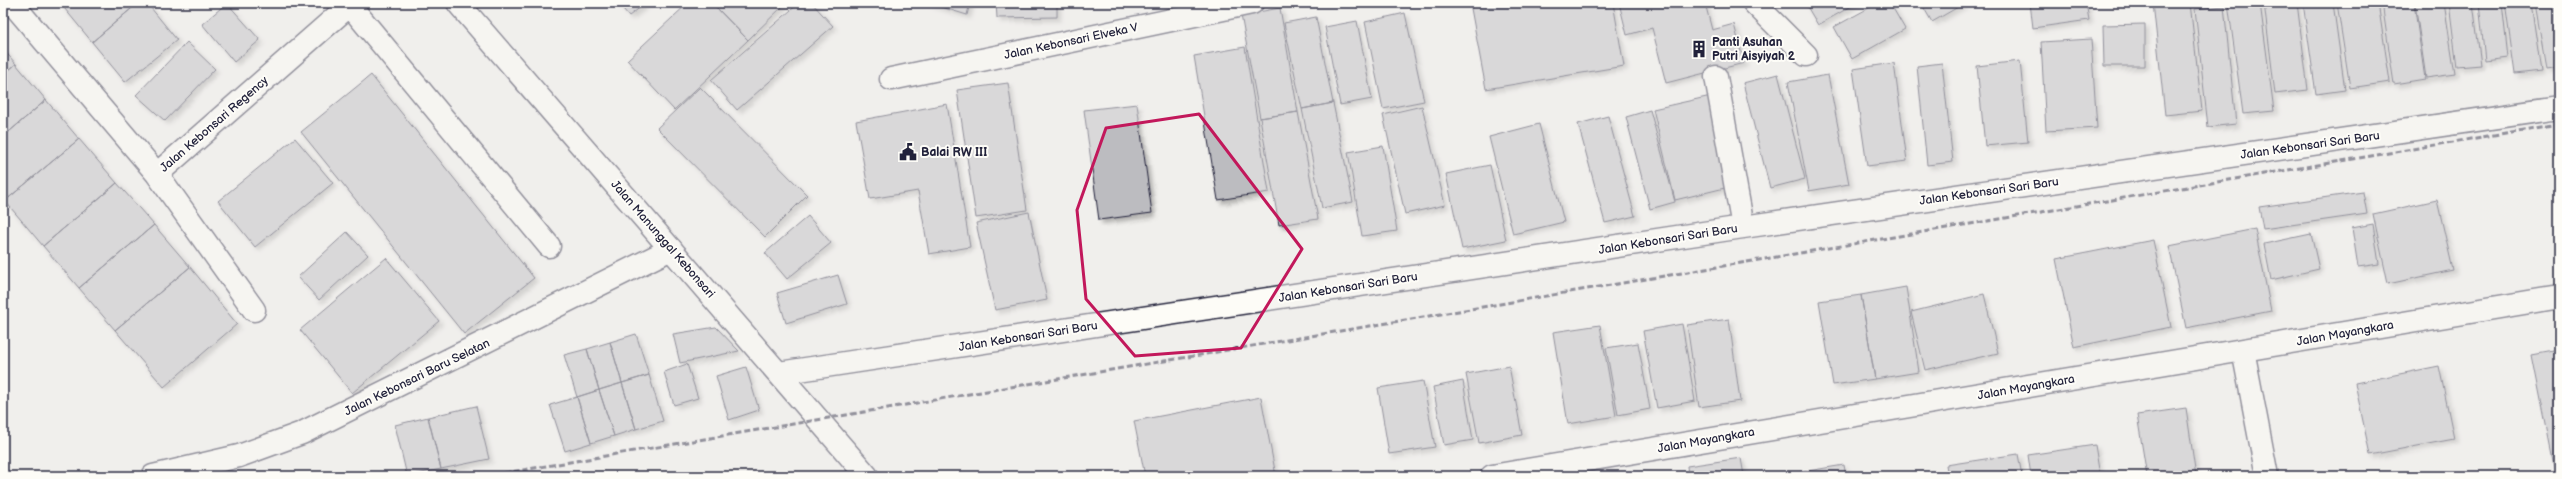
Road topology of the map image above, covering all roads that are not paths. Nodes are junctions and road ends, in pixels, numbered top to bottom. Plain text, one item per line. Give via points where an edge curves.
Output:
1 (12, 3) edge
2 (458, 3) edge
3 (1252, 3) edge
4 (1754, 3) edge
5 (350, 4) edge
6 (1806, 55) dead end
7 (1716, 77) dead end
8 (891, 79) dead end
9 (2559, 108) edge
10 (157, 174) junction
11 (1743, 227) junction
12 (549, 246) dead end
13 (671, 249) junction
14 (2559, 297) edge
15 (254, 310) dead end
16 (2243, 350) junction
17 (779, 373) junction
18 (152, 476) edge
19 (867, 476) edge
20 (1492, 476) edge
21 (2267, 476) edge

1 - 10 street, Jalan Kebonsari Regency
2 - 13 street, Jalan Manunggal Kebonsari
3 - 8 street, Jalan Kebonsari Elveka V
4 - 6 street
5 - 10 street, Jalan Kebonsari Regency
5 - 12 street
7 - 11 street
9 - 11 street, Jalan Kebonsari Sari Baru
10 - 15 street
11 - 17 street, Jalan Kebonsari Sari Baru
13 - 17 street, Jalan Manunggal Kebonsari
13 - 18 street, Jalan Kebonsari Baru Selatan via 302,433 239,456
14 - 16 street, Jalan Mayangkara
16 - 20 street, Jalan Mayangkara
16 - 21 street
17 - 19 street, Jalan Manunggal Kebonsari

